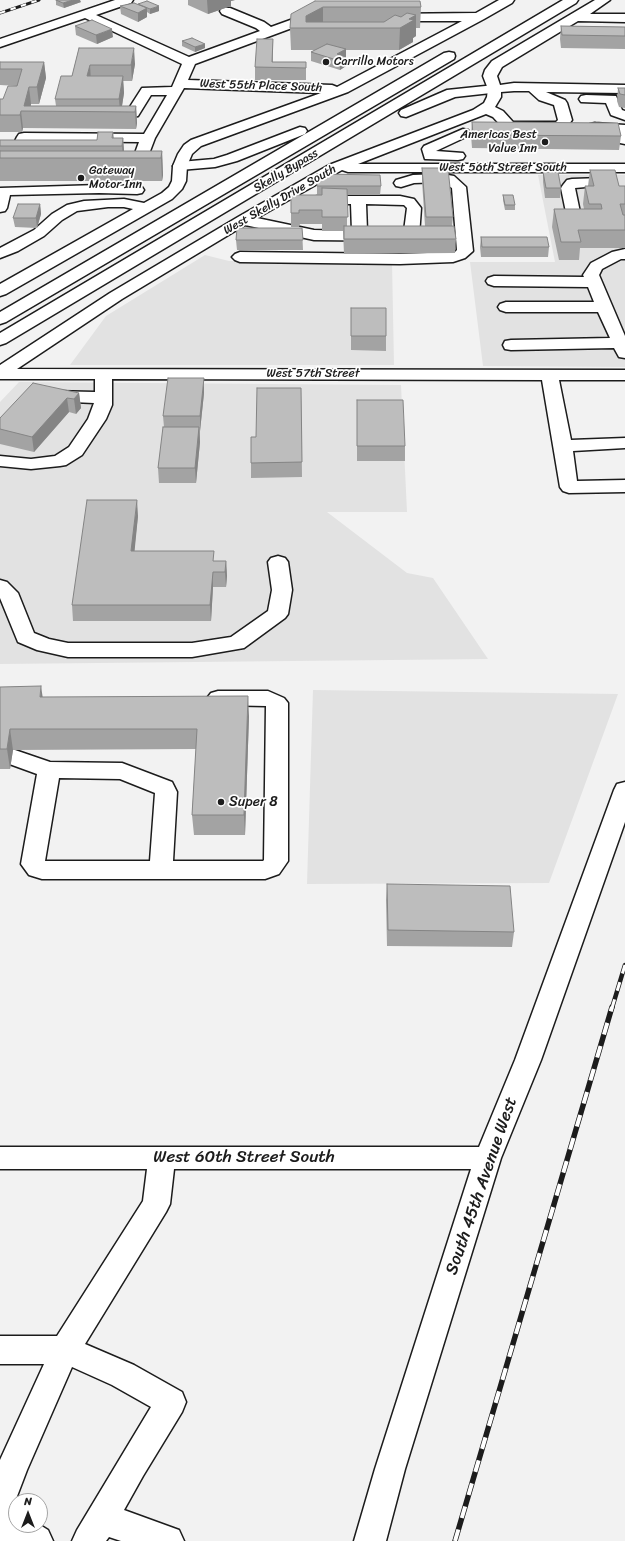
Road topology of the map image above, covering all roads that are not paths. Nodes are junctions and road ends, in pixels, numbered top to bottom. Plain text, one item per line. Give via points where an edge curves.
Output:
1 (127, 0) edge
2 (508, 0) edge
3 (572, 0) edge
4 (604, 0) edge
5 (226, 11) dead end
6 (85, 14) junction
7 (480, 16) junction
8 (578, 17) junction
9 (330, 18) edge
10 (378, 18) edge
11 (625, 18) edge
12 (102, 22) junction
13 (49, 26) junction
14 (270, 32) junction
15 (420, 36) dead end
16 (435, 40) junction
17 (0, 43) edge
18 (462, 48) dead end
19 (189, 62) junction
20 (178, 88) junction
21 (288, 88) junction
22 (533, 88) junction
23 (343, 89) junction
24 (494, 89) junction
25 (625, 89) edge
26 (560, 103) junction
27 (299, 106) junction
28 (486, 108) junction
29 (357, 110) junction
30 (133, 113) edge
31 (624, 125) edge
32 (509, 126) junction
33 (560, 126) junction
34 (494, 127) edge
35 (473, 129) edge
36 (146, 142) junction
37 (107, 145) junction
38 (392, 146) junction
39 (326, 147) junction
40 (625, 157) edge
41 (122, 167) edge
42 (173, 167) junction
43 (334, 168) junction
44 (410, 168) junction
45 (625, 168) edge
46 (355, 178) edge
47 (401, 183) junction
48 (617, 183) edge
49 (137, 190) dead end
50 (97, 196) junction
51 (281, 198) junction
52 (358, 200) junction
53 (400, 200) junction
54 (0, 208) edge
55 (145, 208) junction
56 (574, 217) edge
57 (243, 220) junction
58 (330, 235) junction
59 (360, 236) junction
60 (625, 254) edge
61 (240, 257) dead end
62 (328, 258) junction
63 (8, 259) edge
64 (36, 271) junction
65 (494, 281) dead end
66 (593, 282) junction
67 (0, 291) edge
68 (506, 307) dead end
69 (603, 307) junction
70 (0, 319) edge
71 (0, 340) edge
72 (511, 345) dead end
73 (623, 348) edge
74 (0, 374) edge
75 (104, 374) junction
76 (550, 375) junction
77 (625, 375) edge
78 (33, 398) edge
79 (104, 398) junction
80 (625, 443) edge
81 (563, 446) junction
82 (0, 461) edge
83 (625, 486) edge
84 (278, 562) dead end
85 (0, 586) edge
86 (197, 698) edge
87 (12, 757) dead end
88 (49, 770) junction
89 (625, 790) edge
90 (161, 870) junction
91 (0, 1158) edge
92 (162, 1158) junction
93 (488, 1158) junction
94 (0, 1350) edge
95 (65, 1350) junction
96 (0, 1502) edge
97 (0, 1525) edge
98 (95, 1530) edge
99 (37, 1541) edge
100 (168, 1541) edge
101 (370, 1541) edge

1 - 6 main road
2 - 7 main road
3 - 39 main road, Skelly Bypass
4 - 8 main road
5 - 14 main road via 260,25
6 - 12 main road, West 55th Place South
6 - 13 main road
7 - 10 main road
7 - 16 main road
8 - 11 main road
8 - 24 main road via 497,64 490,76
9 - 14 main road via 307,18
12 - 13 main road via 81,29 62,30
12 - 19 main road, West 55th Place South
13 - 17 main road
14 - 19 main road
15 - 16 main road
16 - 23 main road
18 - 29 main road, Skelly Bypass
19 - 20 main road
20 - 21 main road, West 55th Place South
20 - 30 main road, West 55th Place South via 147,91
20 - 36 main road
21 - 23 main road, West 55th Place South
21 - 27 main road via 300,100
22 - 24 main road
22 - 25 main road
22 - 26 main road via 544,97
23 - 27 main road
24 - 28 main road via 494,97
24 - 39 main road via 452,93
26 - 31 main road via 583,98 611,98
26 - 33 main road via 565,120
27 - 42 main road via 196,143
28 - 32 main road via 498,114
28 - 38 main road, West Skelly Drive South
29 - 42 main road via 232,158 215,163
29 - 70 main road, Skelly Bypass
31 - 33 main road
32 - 33 main road
32 - 34 main road
35 - 40 main road via 429,149 430,156
36 - 37 main road
36 - 37 main road
36 - 41 main road via 144,167
37 - 37 main road via 13,147 24,137
38 - 43 main road, West Skelly Drive South
38 - 44 main road via 392,159
39 - 71 main road, Skelly Bypass
42 - 55 main road via 179,181 175,189
43 - 44 main road, West 56th Street South
43 - 51 main road, West Skelly Drive South
44 - 45 main road, West 56th Street South
46 - 47 main road via 389,178
47 - 53 main road
47 - 62 main road via 428,177 449,179 459,187 456,236 465,251 453,257
48 - 56 main road via 572,184 568,188
49 - 50 main road
50 - 54 main road via 4,190
50 - 55 main road
50 - 63 main road via 57,217 39,233 13,248
51 - 52 main road
51 - 57 main road, West Skelly Drive South
52 - 53 main road
52 - 59 main road
53 - 59 main road via 409,202 414,208 419,236
55 - 64 main road
57 - 58 main road via 314,235
57 - 74 main road, West Skelly Drive South via 116,296
58 - 59 main road
58 - 62 main road
60 - 66 main road via 617,255 596,266 591,275
61 - 62 main road
63 - 64 main road
64 - 67 main road
65 - 66 main road
66 - 69 main road
68 - 69 main road
69 - 73 main road
72 - 73 main road
74 - 75 main road, West 57th Street
75 - 76 main road, West 57th Street
75 - 79 main road
76 - 77 main road, West 57th Street
76 - 81 main road
78 - 79 main road
79 - 82 main road via 97,419 76,451 60,461 31,464
80 - 81 main road
81 - 83 main road via 568,487
84 - 85 main road via 282,590 278,614 237,643 192,650 68,650 44,645 25,637 8,593
86 - 90 main road via 268,698 276,703 276,861 271,868 265,870
87 - 88 main road
88 - 90 main road via 122,771 164,788 166,792
88 - 90 main road via 33,864 37,869
89 - 93 main road, South 45th Avenue West via 528,1060
91 - 92 main road, West 60th Street South
92 - 93 main road, West 60th Street South
92 - 95 main road via 156,1204
93 - 101 main road, South 45th Avenue West via 390,1469
94 - 95 main road
95 - 96 main road via 12,1468
95 - 98 main road via 122,1375 171,1402
97 - 99 main road via 18,1530
98 - 100 main road

